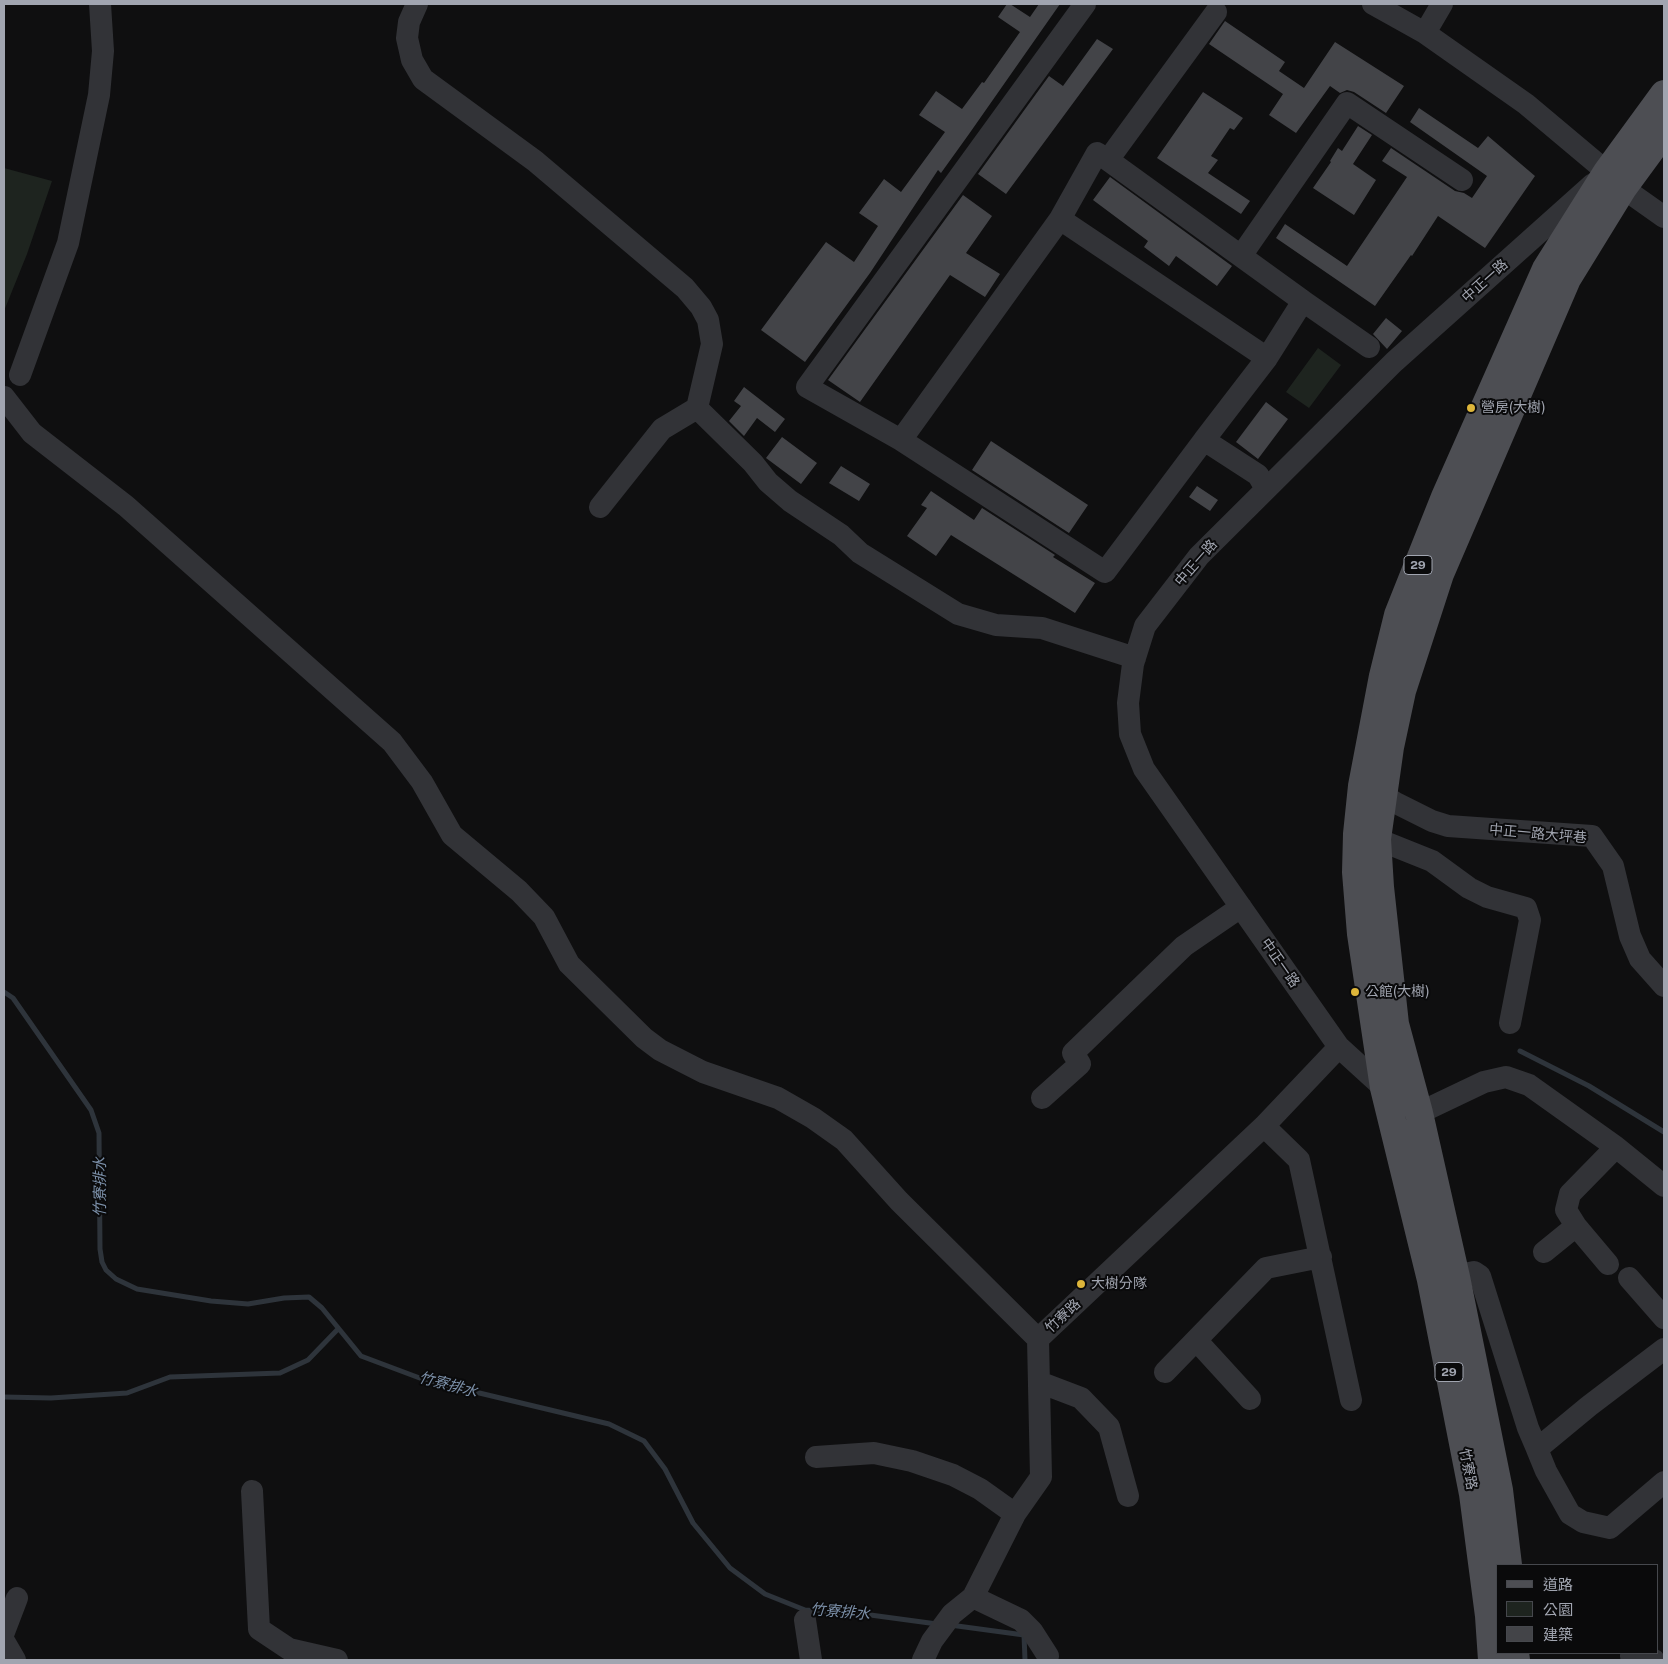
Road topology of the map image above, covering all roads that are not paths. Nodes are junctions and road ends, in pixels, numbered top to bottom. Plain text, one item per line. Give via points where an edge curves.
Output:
1 (100, 4) edge
2 (417, 4) edge
3 (1085, 4) edge
4 (1373, 4) edge
5 (1442, 4) edge
6 (1216, 12) dead end
7 (1425, 33) junction
8 (1664, 94) edge
9 (1664, 132) edge
10 (1108, 160) junction
11 (1462, 180) dead end
12 (1615, 180) junction
13 (1664, 217) edge
14 (1060, 219) junction
15 (1241, 256) junction
16 (1303, 301) junction
17 (1370, 347) dead end
18 (1267, 358) junction
19 (20, 375) dead end
20 (4, 397) edge
21 (696, 408) junction
22 (901, 440) junction
23 (1204, 440) junction
24 (1266, 490) junction
25 (600, 507) dead end
26 (1135, 658) junction
27 (1383, 795) junction
28 (1376, 839) junction
29 (1241, 907) junction
30 (1664, 986) edge
31 (1510, 1023) dead end
32 (1339, 1047) junction
33 (1384, 1088) junction
34 (1042, 1098) dead end
35 (1419, 1113) junction
36 (1264, 1126) junction
37 (1616, 1147) junction
38 (1664, 1186) edge
39 (1576, 1226) junction
40 (1544, 1252) dead end
41 (1321, 1257) junction
42 (1608, 1264) dead end
43 (1443, 1278) junction
44 (1629, 1278) dead end
45 (1664, 1318) edge
46 (1038, 1340) junction
47 (1196, 1340) junction
48 (1664, 1349) edge
49 (1165, 1372) dead end
50 (1039, 1382) junction
51 (1250, 1399) dead end
52 (1351, 1400) dead end
53 (1536, 1448) junction
54 (816, 1457) dead end
55 (1664, 1482) edge
56 (252, 1491) dead end
57 (1128, 1496) dead end
58 (1015, 1514) junction
59 (1508, 1564) edge
60 (973, 1597) junction
61 (17, 1598) dead end
62 (805, 1620) dead end
63 (4, 1632) edge
64 (4, 1641) edge
65 (1048, 1656) dead end
66 (1631, 1656) dead end
67 (15, 1660) edge
68 (337, 1660) edge
69 (811, 1660) edge
70 (923, 1660) edge
71 (1492, 1660) edge
72 (1654, 1660) edge

1 - 19 street via 103,51 99,95 70,234
2 - 21 street via 406,38 412,60 423,79 535,161 685,288 701,307 708,320 712,344
3 - 22 street via 807,387
4 - 7 street
5 - 7 street
6 - 10 street
7 - 12 street via 1526,104
8 - 12 main road, 中正一路 / 29
9 - 12 main road, 中正一路 / 29
10 - 14 street via 1097,153
10 - 15 street
11 - 15 street via 1347,103
12 - 13 street
12 - 24 street, 中正一路 via 1394,362
12 - 27 main road, 中正一路 / 29 via 1567,279 1440,574 1402,691
12 - 33 main road, 中正一路 / 29 via 1546,270 1445,497 1398,615 1362,786 1357,834 1356,872 1361,934
14 - 18 street
14 - 22 street
15 - 16 street
16 - 17 street
16 - 18 street
18 - 23 street
20 - 46 street via 32,433 126,506 392,742 422,782 452,835 544,917 569,964 644,1038 703,1072 778,1098 844,1140 899,1201
21 - 25 street via 662,429
21 - 26 street via 790,501 841,535 860,553 958,614 996,625 1042,628
22 - 23 street via 1105,572
23 - 24 street via 1258,475
24 - 26 street, 中正一路 via 1199,556 1145,626
26 - 29 street, 中正一路 via 1128,703 1130,734 1144,769
27 - 28 main road, 中正一路 / 29
27 - 30 street, 中正一路大坪巷 via 1448,826 1592,836 1613,866 1630,936 1640,959
28 - 31 street via 1432,861 1487,898 1526,908 1530,920
28 - 35 main road, 中正一路 / 29 via 1395,1024
29 - 32 street, 中正一路
29 - 34 street via 1184,946 1073,1052 1080,1064
32 - 33 street
32 - 36 street, 竹寮路
33 - 35 street
33 - 43 main road, 竹寮路 / 29
35 - 37 street via 1484,1082 1506,1077 1529,1085
35 - 43 main road, 竹寮路 / 29
36 - 41 street via 1299,1160
36 - 46 street, 竹寮路
37 - 38 street
37 - 39 street via 1570,1194 1566,1210
39 - 40 street
39 - 42 street
41 - 47 street via 1266,1268
41 - 52 street
43 - 53 street via 1474,1272 1480,1276
43 - 59 main road, 竹寮路 / 29 via 1499,1490
43 - 71 main road, 竹寮路 / 29 via 1489,1616
44 - 45 street
46 - 50 street, 竹寮路
47 - 49 street
47 - 51 street
48 - 53 street
50 - 57 street via 1081,1398 1109,1427
50 - 58 street, 竹寮路 via 1041,1477
53 - 55 street via 1570,1514 1583,1522 1610,1528
54 - 58 street via 874,1453 912,1461 953,1475 980,1489
56 - 68 street via 259,1629 289,1649
58 - 60 street, 竹寮路
60 - 65 street via 1021,1620 1032,1630
60 - 70 street, 竹寮路 via 952,1614 932,1641
61 - 63 street
62 - 69 street
64 - 67 street
66 - 72 street

